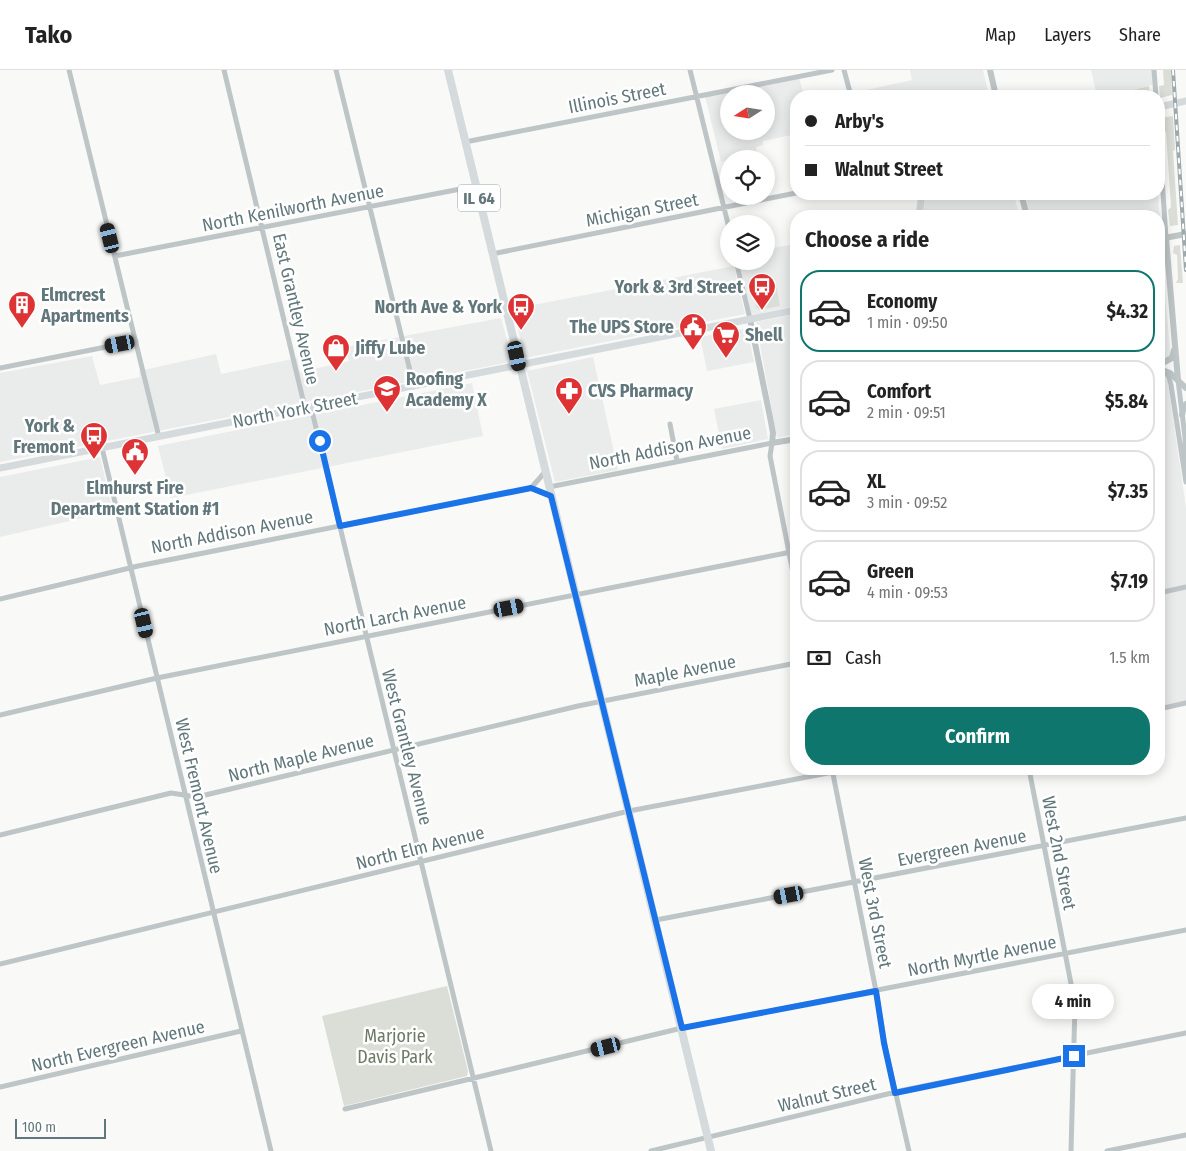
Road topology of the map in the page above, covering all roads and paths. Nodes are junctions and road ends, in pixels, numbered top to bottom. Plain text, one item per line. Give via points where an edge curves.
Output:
1 (69, 70) edge
2 (224, 70) edge
3 (336, 70) edge
4 (448, 70) edge
5 (690, 70) edge
6 (832, 70) edge
7 (844, 70) edge
8 (990, 70) edge
9 (1154, 70) edge
10 (849, 90) edge
11 (995, 90) edge
12 (1156, 90) edge
13 (696, 97) junction
14 (1186, 101) edge
15 (1165, 106) edge
16 (465, 142) junction
17 (476, 186) junction
18 (790, 194) edge
19 (369, 207) junction
20 (724, 208) junction
21 (726, 215) edge
22 (262, 228) junction
23 (1186, 234) edge
24 (1165, 238) edge
25 (492, 254) junction
26 (115, 256) junction
27 (1165, 264) edge
28 (738, 270) edge
29 (790, 311) edge
30 (750, 319) junction
31 (136, 341) junction
32 (1175, 349) junction
33 (1165, 364) edge
34 (519, 366) junction
35 (0, 368) edge
36 (1165, 370) edge
37 (1165, 373) edge
38 (1178, 380) junction
39 (414, 387) junction
40 (1186, 388) edge
41 (1186, 404) edge
42 (308, 408) junction
43 (1182, 415) junction
44 (670, 424) dead end
45 (159, 437) junction
46 (790, 439) edge
47 (772, 443) junction
48 (102, 448) junction
49 (677, 461) junction
50 (0, 468) edge
51 (545, 472) junction
52 (1186, 476) edge
53 (1186, 482) edge
54 (549, 487) junction
55 (531, 488) junction
56 (551, 496) junction
57 (340, 526) junction
58 (789, 552) junction
59 (790, 557) edge
60 (130, 568) junction
61 (1186, 587) edge
62 (1165, 592) edge
63 (575, 594) junction
64 (0, 599) edge
65 (366, 636) junction
66 (790, 664) edge
67 (157, 678) junction
68 (602, 701) junction
69 (1186, 703) edge
70 (578, 706) joint
71 (1165, 708) edge
72 (0, 714) edge
73 (394, 750) junction
74 (807, 775) edge
75 (833, 775) edge
76 (1030, 775) edge
77 (185, 795) junction
78 (629, 811) junction
79 (1186, 818) edge
80 (0, 835) edge
81 (1044, 846) junction
82 (421, 862) junction
83 (854, 883) junction
84 (213, 913) junction
85 (656, 920) junction
86 (1186, 930) edge
87 (1065, 954) junction
88 (0, 964) edge
89 (876, 991) junction
90 (682, 1028) junction
91 (241, 1031) junction
92 (1186, 1033) edge
93 (1074, 1056) junction
94 (473, 1080) junction
95 (0, 1087) edge
96 (895, 1093) junction
97 (346, 1109) dead end
98 (1186, 1135) edge
99 (708, 1137) junction
100 (271, 1151) edge
101 (491, 1151) edge
102 (651, 1151) edge
103 (711, 1151) edge
104 (909, 1151) edge
105 (1071, 1151) edge
106 (1107, 1151) edge

1 - 26 street
2 - 22 street, East Grantley Avenue
3 - 19 street
4 - 16 main road, IL 64
5 - 13 street
6 - 13 street, Illinois Street
7 - 10 street
8 - 11 street
9 - 12 street
13 - 16 street, Illinois Street
13 - 20 street
14 - 15 main road
16 - 17 main road, IL 64
17 - 19 street, North Kenilworth Avenue
17 - 25 main road, IL 64
18 - 20 street, Michigan Street
19 - 22 street, North Kenilworth Avenue
19 - 39 street
20 - 21 street
20 - 25 street, Michigan Street
22 - 26 street, North Kenilworth Avenue
22 - 42 street, East Grantley Avenue
23 - 24 street
25 - 34 main road, IL 64
26 - 31 street
27 - 32 street
28 - 30 street
29 - 30 main road, North York Street
30 - 34 main road, North York Street
30 - 47 street via 773,433
31 - 35 street
31 - 45 street
32 - 33 street via 1172,358
32 - 38 street
34 - 39 main road, North York Street
34 - 51 main road, IL 64
36 - 38 street
37 - 53 street via 1171,385
38 - 40 street
38 - 43 street
39 - 42 main road, North York Street
41 - 43 street
42 - 45 main road, North York Street
42 - 57 street, West Grantley Avenue
43 - 52 street
44 - 49 street
45 - 48 main road, North York Street
46 - 47 street, North Addison Avenue
47 - 49 street, North Addison Avenue
47 - 58 street via 770,456
48 - 50 main road, North York Street
48 - 60 street, West Fremont Avenue
49 - 54 street, North Addison Avenue
51 - 54 main road, IL 64
51 - 55 street
54 - 56 main road, IL 64
55 - 56 street
55 - 57 street, North Addison Avenue
56 - 63 main road, IL 64
57 - 60 street, North Addison Avenue
57 - 65 street, West Grantley Avenue
58 - 59 street
58 - 63 street, North Larch Avenue
60 - 64 street, North Addison Avenue
60 - 67 street, West Fremont Avenue
61 - 62 street
63 - 65 street, North Larch Avenue
63 - 68 main road, IL 64
65 - 67 street, North Larch Avenue
65 - 73 street, West Grantley Avenue
66 - 68 street, Maple Avenue
67 - 72 street, North Larch Avenue
67 - 77 street, West Fremont Avenue
68 - 70 street, Maple Avenue
68 - 78 main road, IL 64
69 - 71 street
70 - 73 street, North Maple Avenue
73 - 77 street, North Maple Avenue via 197,797
73 - 82 street, West Grantley Avenue
74 - 78 street, North Elm Avenue
75 - 83 street, West 3rd Street
76 - 81 street, West 2nd Street
77 - 80 street, North Maple Avenue via 171,794
77 - 84 street, West Fremont Avenue
78 - 82 street, North Elm Avenue
78 - 85 main road, IL 64
79 - 81 street, Evergreen Avenue
81 - 83 street, Evergreen Avenue
81 - 87 street, West 2nd Street
82 - 84 street, North Elm Avenue
82 - 94 street, West Grantley Avenue
83 - 85 street, Evergreen Avenue
83 - 89 street, West 3rd Street
84 - 88 street, North Elm Avenue
84 - 91 street, West Fremont Avenue
85 - 90 main road, IL 64
86 - 87 street, North Myrtle Avenue
87 - 89 street, North Myrtle Avenue
87 - 93 street, West 2nd Street via 1075,1004
89 - 90 street, North Myrtle Avenue
89 - 96 street, West 3rd Street
90 - 94 street, North Myrtle Avenue
90 - 99 main road, IL 64
91 - 95 street, North Evergreen Avenue
91 - 100 street, West Fremont Avenue
92 - 93 street, Walnut Street
93 - 96 street, Walnut Street
93 - 105 street, West 2nd Street
94 - 97 street, North Myrtle Avenue
94 - 101 street, West Grantley Avenue
96 - 99 street, Walnut Street
96 - 104 street, West 3rd Street
98 - 106 street
99 - 102 street, Walnut Street
99 - 103 main road, IL 64

